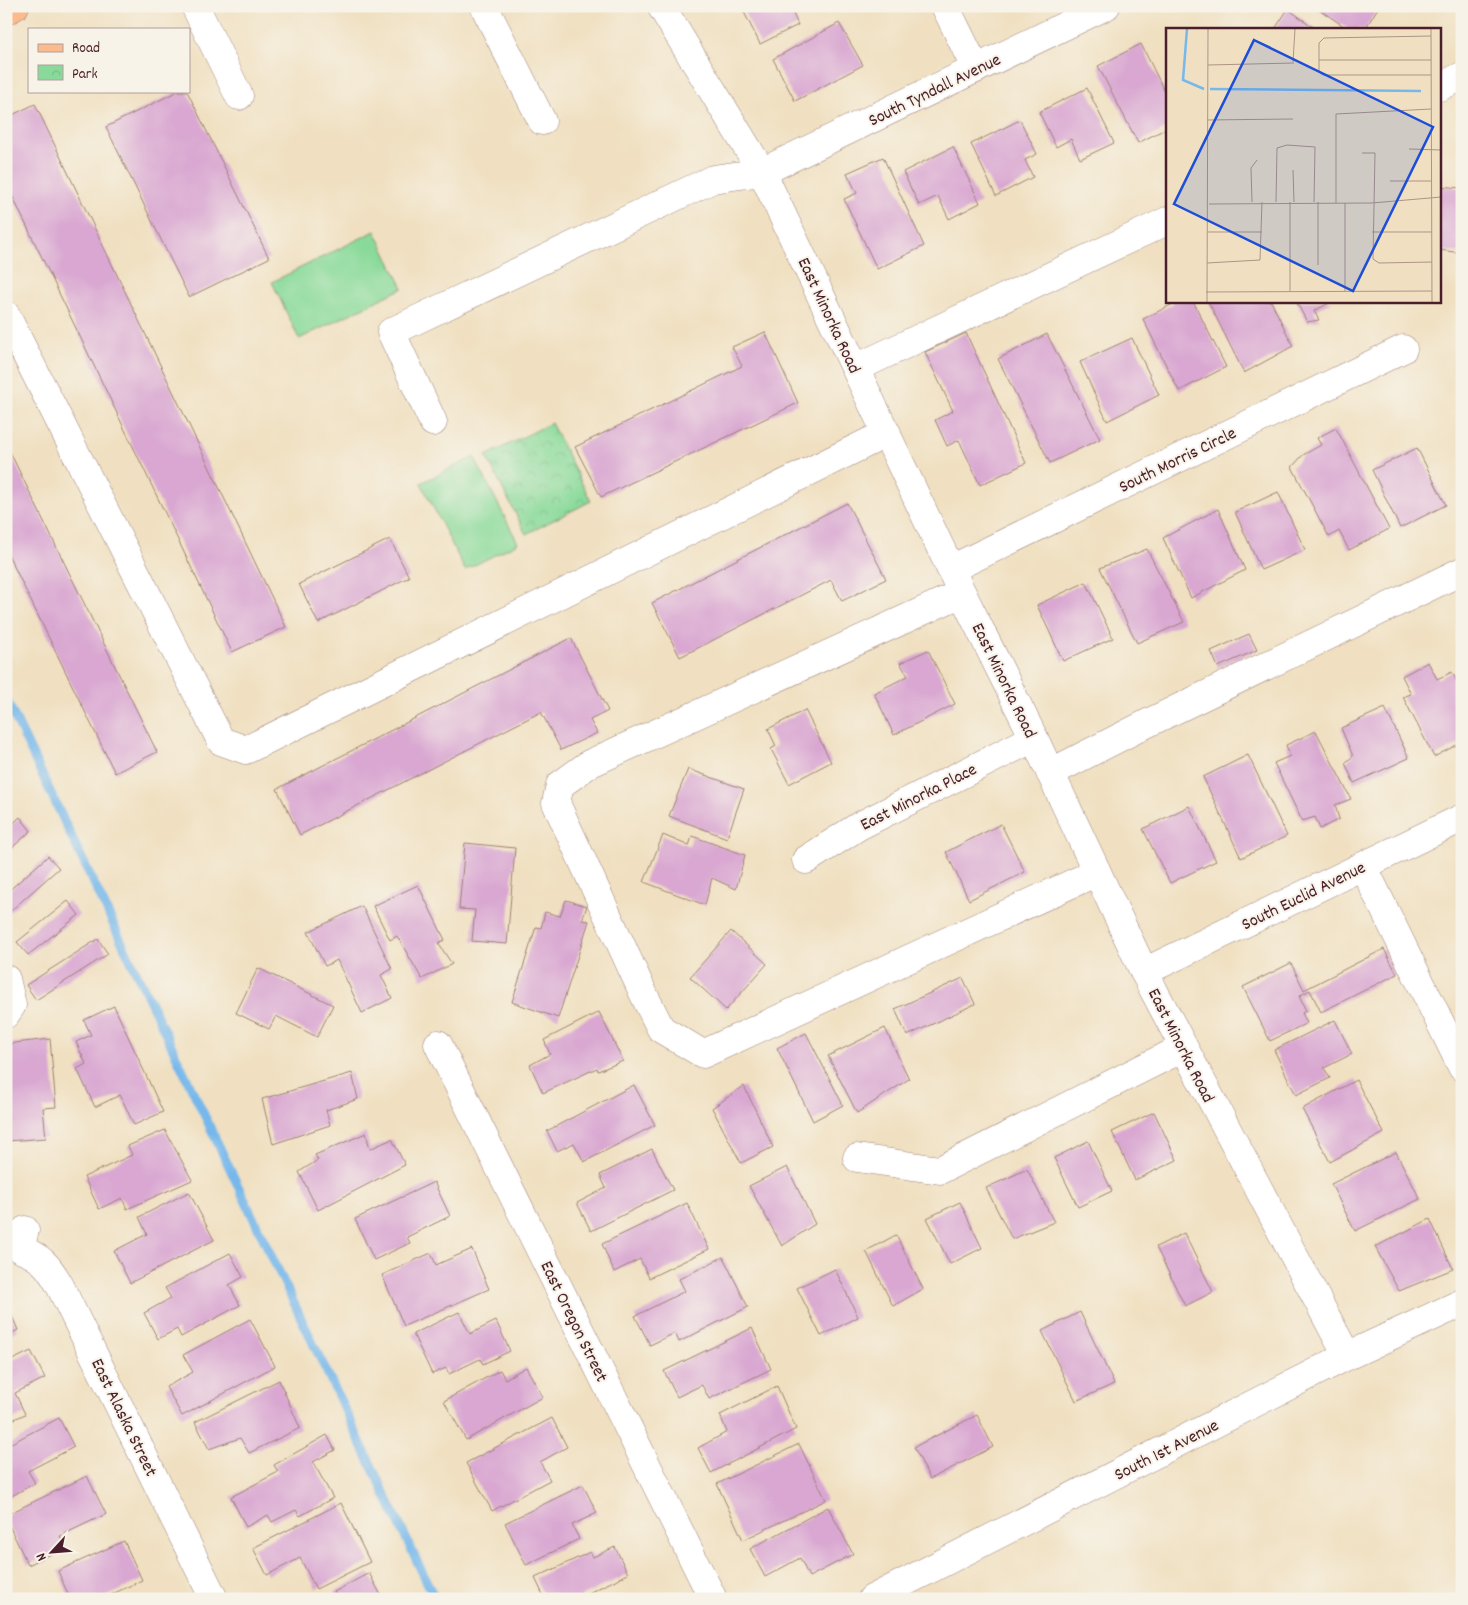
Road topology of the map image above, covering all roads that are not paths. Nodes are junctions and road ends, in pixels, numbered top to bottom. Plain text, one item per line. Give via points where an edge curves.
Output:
1 (15, 6) edge
2 (195, 6) edge
3 (484, 6) edge
4 (661, 6) edge
5 (945, 6) edge
6 (1106, 6) edge
7 (6, 11) edge
8 (976, 69) junction
9 (1462, 76) edge
10 (1440, 87) edge
11 (239, 96) dead end
12 (542, 121) dead end
13 (762, 172) junction
14 (1166, 221) edge
15 (6, 315) edge
16 (1403, 349) dead end
17 (856, 368) junction
18 (433, 422) dead end
19 (886, 433) junction
20 (1462, 571) edge
21 (957, 581) junction
22 (1034, 738) junction
23 (1050, 773) junction
24 (1462, 818) edge
25 (806, 860) dead end
26 (1363, 866) junction
27 (1097, 872) junction
28 (1144, 972) junction
29 (6, 979) edge
30 (6, 1014) edge
31 (438, 1044) dead end
32 (1183, 1048) junction
33 (1462, 1067) edge
34 (857, 1158) dead end
35 (17, 1242) edge
36 (1462, 1303) edge
37 (1347, 1356) junction
38 (214, 1599) edge
39 (713, 1599) edge
40 (872, 1599) edge

1 - 7 main road
2 - 11 street
3 - 12 street
4 - 13 street, East Minorka Road
5 - 8 street
6 - 8 street, South Tyndall Avenue
8 - 13 street, South Tyndall Avenue
9 - 10 street
13 - 17 street, East Minorka Road
13 - 18 street, South Tyndall Avenue via 713,178 391,332
14 - 17 street
15 - 19 street via 221,741 246,750
16 - 21 street, South Morris Circle
17 - 19 street, East Minorka Road
19 - 21 street, East Minorka Road
20 - 23 street
21 - 22 street, East Minorka Road
21 - 27 street, South Morris Circle via 590,764 560,785 556,803 645,997 661,1029 703,1054
22 - 23 street, East Minorka Road
22 - 25 street, East Minorka Place via 859,826
23 - 27 street, East Minorka Road
24 - 26 street, South Euclid Avenue
26 - 28 street, South Euclid Avenue
26 - 33 street
27 - 28 street, East Minorka Road
28 - 32 street, East Minorka Road
29 - 30 street via 12,1005
31 - 39 street, East Oregon Street
32 - 34 street via 940,1170
32 - 37 street, East Minorka Road
35 - 38 street, East Alaska Street via 49,1267 59,1284
36 - 37 street, South 1st Avenue
37 - 40 street, South 1st Avenue

